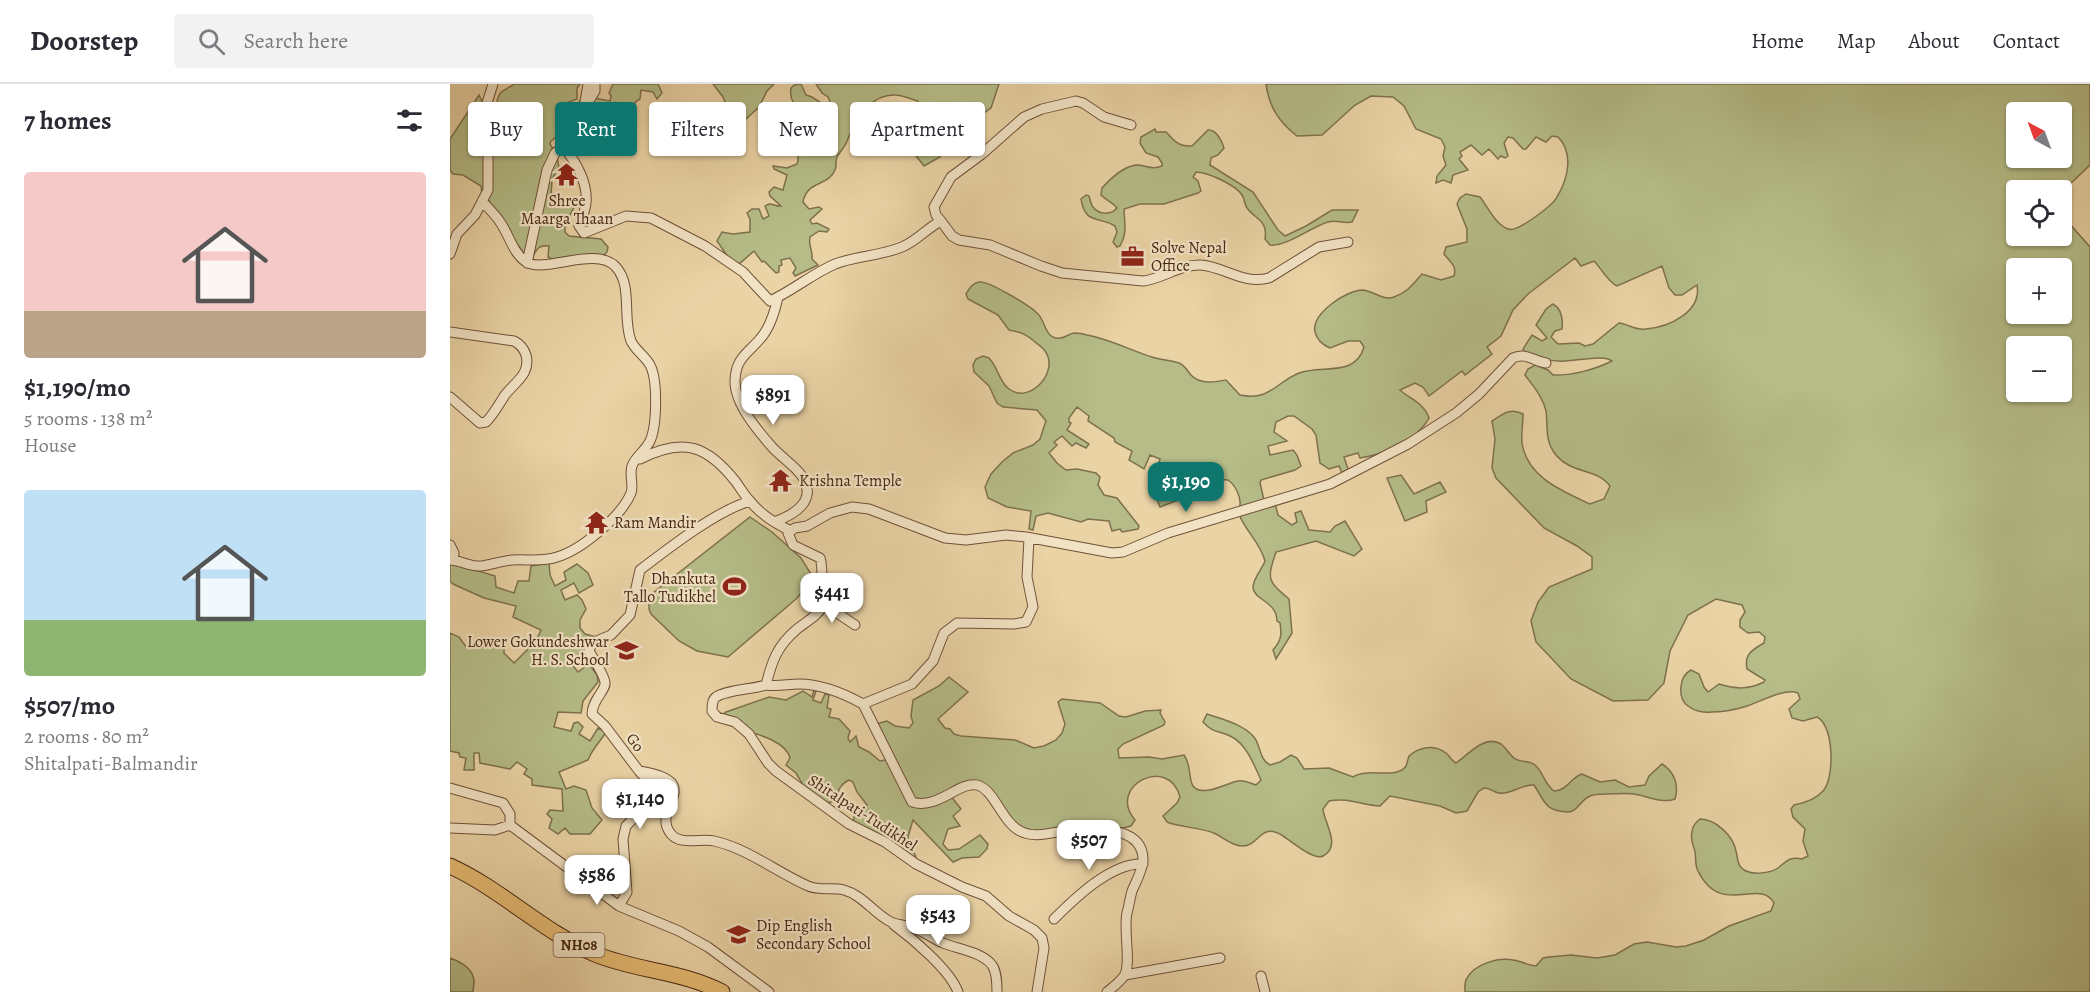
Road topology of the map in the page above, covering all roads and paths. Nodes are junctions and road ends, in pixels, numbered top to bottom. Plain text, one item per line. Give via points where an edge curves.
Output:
1 (493, 84) edge
2 (588, 84) edge
3 (596, 84) edge
4 (1131, 125) dead end
5 (483, 201) junction
6 (941, 221) junction
7 (1348, 242) dead end
8 (450, 254) edge
9 (527, 262) junction
10 (778, 297) junction
11 (450, 332) edge
12 (1546, 363) dead end
13 (450, 396) edge
14 (634, 463) junction
15 (750, 501) junction
16 (774, 522) junction
17 (793, 530) junction
18 (1029, 538) junction
19 (450, 545) edge
20 (452, 560) edge
21 (824, 604) junction
22 (855, 625) dead end
23 (766, 686) junction
24 (863, 704) junction
25 (639, 771) junction
26 (450, 789) edge
27 (510, 825) junction
28 (450, 828) edge
29 (1143, 864) junction
30 (450, 866) edge
31 (620, 906) junction
32 (1054, 919) dead end
33 (890, 923) junction
34 (1220, 958) dead end
35 (1125, 975) junction
36 (1261, 976) dead end
37 (722, 992) edge
38 (770, 992) edge
39 (958, 992) edge
40 (997, 992) edge
41 (1038, 992) edge
42 (1107, 992) edge
43 (1265, 992) edge

1 - 5 street via 479,128 488,156 488,190
2 - 3 street via 585,102 592,98
4 - 6 street via 1104,117 1076,101 1024,117 951,177 934,207
5 - 8 street via 457,234
5 - 9 street
6 - 7 street via 959,240 990,244 1062,273 1143,281 1200,265 1261,280 1319,247
6 - 10 street via 904,246 834,265
9 - 10 street via 547,170 562,147 579,170 586,199 579,226 584,233 626,216 651,218 705,246 743,272 770,301
9 - 14 street via 539,265 597,260 613,264 621,273 626,328 632,344 652,367 656,395 655,426 650,441
10 - 16 street via 776,310 761,338 736,366 734,383 743,409 772,447 801,475 805,485 802,507
11 - 13 street via 514,341 522,347 527,364 519,381 486,422 474,419
12 - 18 street via 1520,355 1513,358 1456,413 1408,444 1330,484 1168,533 1124,552
14 - 15 street via 666,449 687,446 719,463
14 - 20 street via 632,490 626,503 576,549 558,557 478,567
15 - 16 street
15 - 25 street, Go via 714,518 640,570 630,615 611,635 592,643 589,651 606,681 592,706 592,714
16 - 17 street
17 - 18 street via 852,507 869,509 945,538
17 - 21 street via 788,533 793,545 814,553 822,561
18 - 24 street via 1027,577 1034,607 1026,622 957,623 944,633 933,661 912,684
19 - 20 street
21 - 22 street
21 - 23 street via 788,637 773,657
23 - 24 street via 818,686 844,693
23 - 41 street, Shitalpati-Tudikhel via 716,697 712,711 717,717 735,722 756,742 776,771 849,824 916,864 986,896 1039,934 1044,948
24 - 29 street via 912,802 926,804 977,785 1020,831 1031,835 1072,830 1127,834 1142,850
25 - 31 street via 654,793 626,826 623,839 627,892
25 - 33 street, Go via 659,774 674,787 665,824 672,835 682,840 734,845 811,887 844,890
26 - 27 street via 503,803 510,814
27 - 28 street via 495,830
27 - 31 street
29 - 32 street via 1134,863 1099,880
29 - 35 street via 1126,920
30 - 37 main road, NH08 via 593,954 700,982
31 - 38 street via 698,942
33 - 39 street via 943,970
33 - 40 street, Go via 911,927 985,960 995,972
34 - 35 street
35 - 42 street
36 - 43 street

